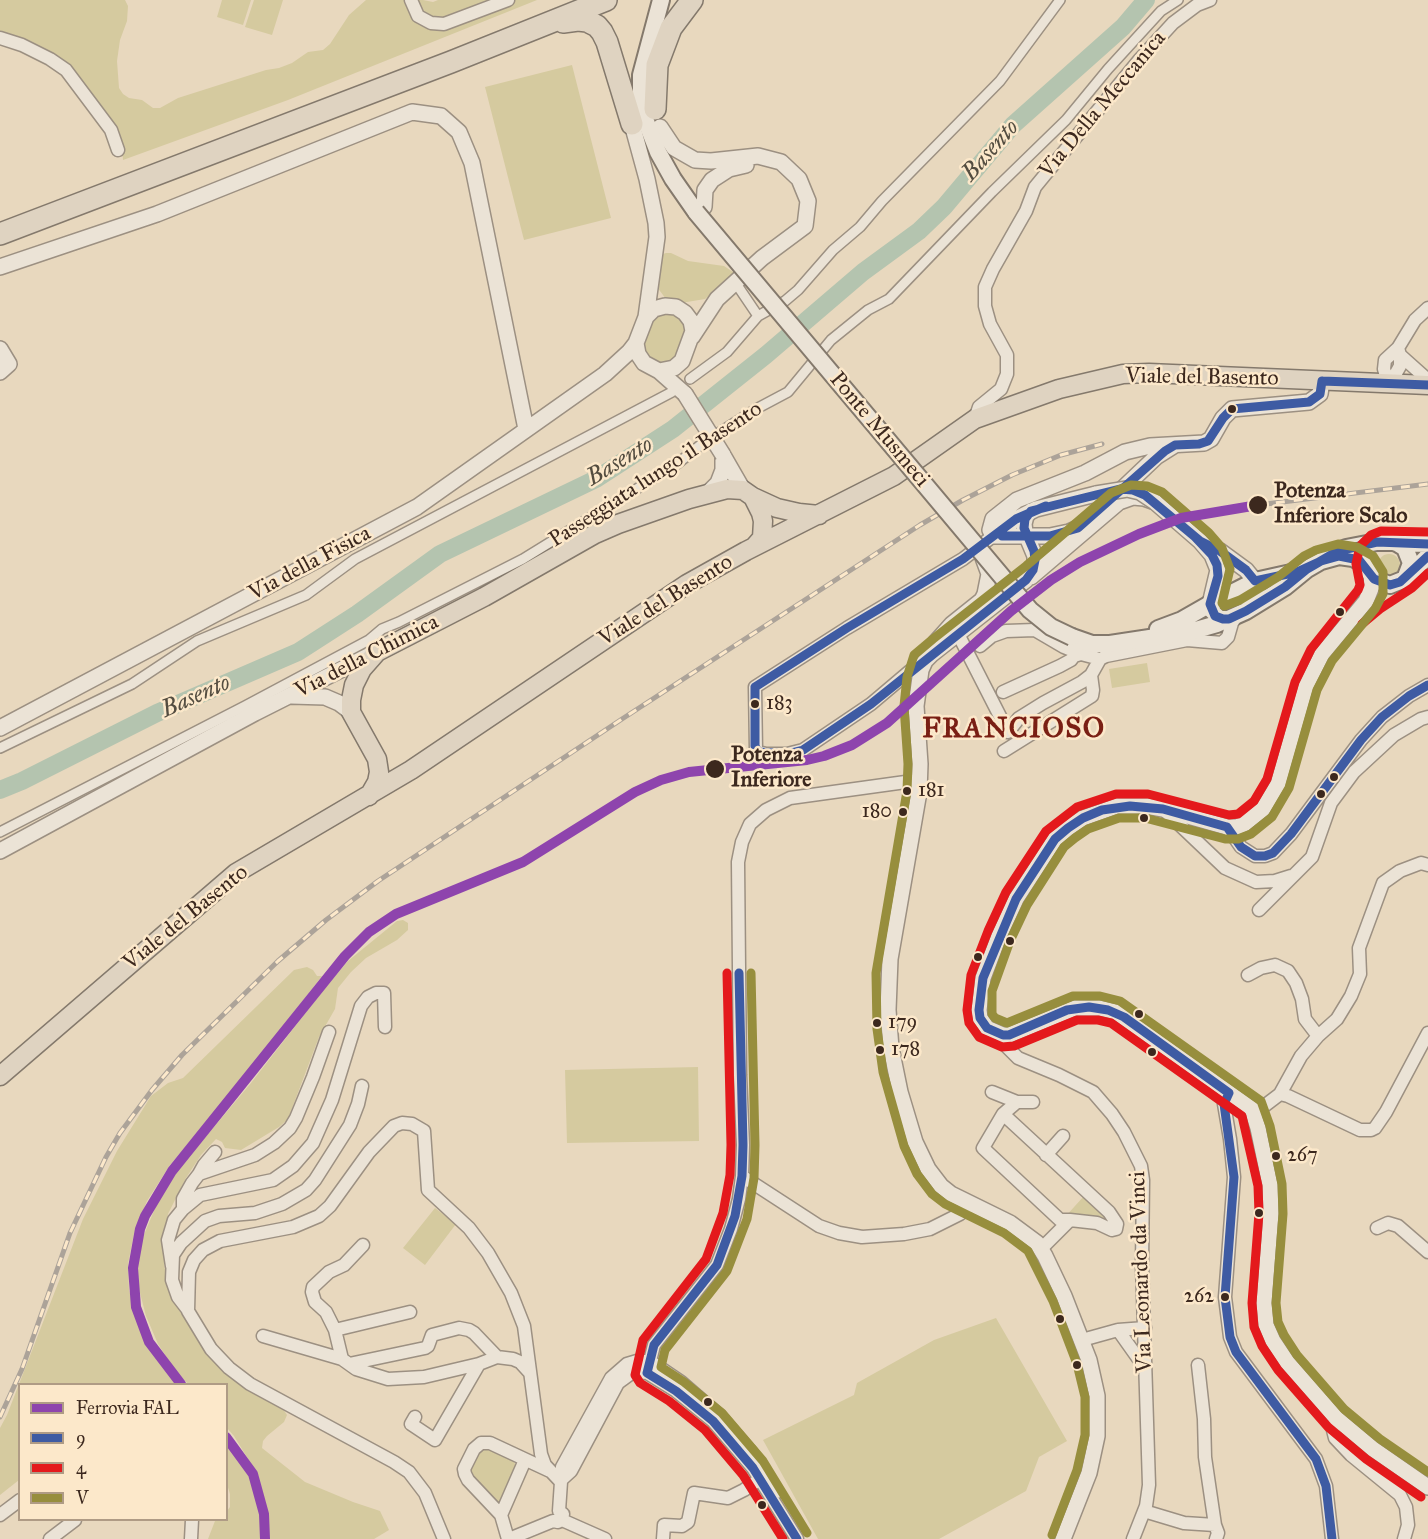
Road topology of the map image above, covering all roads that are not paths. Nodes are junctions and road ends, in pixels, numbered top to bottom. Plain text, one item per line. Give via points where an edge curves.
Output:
1 (411, 0) edge
2 (508, 0) edge
3 (573, 0) edge
4 (606, 0) edge
5 (661, 0) edge
6 (692, 0) edge
7 (1060, 0) edge
8 (1178, 0) edge
9 (1210, 0) edge
10 (530, 30) junction
11 (0, 38) edge
12 (648, 120) junction
13 (118, 150) dead end
14 (700, 210) junction
15 (0, 222) edge
16 (0, 234) edge
17 (784, 241) junction
18 (0, 267) edge
19 (650, 276) junction
20 (735, 282) junction
21 (717, 299) junction
22 (676, 308) junction
23 (1428, 308) edge
24 (758, 316) junction
25 (646, 317) junction
26 (693, 336) junction
27 (636, 343) junction
28 (0, 349) edge
29 (1399, 352) junction
30 (1385, 360) junction
31 (682, 361) junction
32 (654, 369) junction
33 (0, 372) edge
34 (605, 374) junction
35 (690, 379) dead end
36 (1322, 381) junction
37 (1352, 382) junction
38 (1391, 382) junction
39 (1428, 383) edge
40 (678, 393) junction
41 (975, 419) junction
42 (526, 429) junction
43 (1175, 445) junction
44 (723, 455) junction
45 (1108, 462) junction
46 (1132, 481) junction
47 (708, 494) junction
48 (748, 494) junction
49 (1155, 502) junction
50 (1029, 512) junction
51 (819, 515) junction
52 (1077, 528) junction
53 (1045, 536) junction
54 (993, 537) junction
55 (1024, 540) junction
56 (1200, 541) junction
57 (1389, 542) junction
58 (1428, 544) edge
59 (755, 546) junction
60 (976, 553) junction
61 (1428, 556) edge
62 (1314, 565) junction
63 (1041, 568) junction
64 (1370, 572) junction
65 (1026, 580) junction
66 (1255, 581) junction
67 (1403, 581) junction
68 (1210, 604) junction
69 (1359, 610) junction
70 (1237, 615) junction
71 (958, 634) junction
72 (1073, 634) junction
73 (1193, 635) junction
74 (980, 646) dead end
75 (377, 652) junction
76 (1081, 654) junction
77 (1101, 659) junction
78 (925, 661) junction
79 (1091, 675) junction
80 (1428, 685) edge
81 (1004, 692) dead end
82 (288, 696) junction
83 (351, 712) junction
84 (1428, 717) edge
85 (0, 728) edge
86 (0, 748) edge
87 (1004, 751) dead end
88 (377, 759) junction
89 (411, 770) junction
90 (920, 780) junction
91 (369, 796) junction
92 (1162, 809) junction
93 (1227, 826) junction
94 (0, 832) edge
95 (0, 850) edge
96 (1428, 865) edge
97 (1292, 876) junction
98 (1259, 910) dead end
99 (1248, 975) dead end
100 (385, 1027) dead end
101 (329, 1032) dead end
102 (1428, 1033) edge
103 (1003, 1035) junction
104 (1318, 1036) junction
105 (0, 1077) edge
106 (362, 1086) dead end
107 (992, 1092) dead end
108 (1229, 1093) junction
109 (1280, 1094) junction
110 (1017, 1102) junction
111 (1033, 1102) dead end
112 (1255, 1113) junction
113 (1003, 1114) junction
114 (1063, 1136) dead end
115 (215, 1152) dead end
116 (1046, 1155) junction
117 (200, 1174) junction
118 (742, 1176) junction
119 (970, 1205) junction
120 (183, 1209) junction
121 (1070, 1220) junction
122 (1377, 1228) dead end
123 (363, 1245) dead end
124 (1041, 1249) junction
125 (1428, 1252) edge
126 (172, 1266) junction
127 (188, 1311) junction
128 (410, 1312) dead end
129 (1145, 1328) junction
130 (335, 1330) junction
131 (1118, 1330) junction
132 (263, 1336) dead end
133 (1082, 1340) junction
134 (497, 1357) junction
135 (345, 1361) junction
136 (479, 1364) junction
137 (1198, 1365) dead end
138 (649, 1367) junction
139 (1146, 1369) junction
140 (530, 1373) junction
141 (415, 1417) dead end
142 (1336, 1418) junction
143 (525, 1460) junction
144 (551, 1471) junction
145 (760, 1479) junction
146 (560, 1481) junction
147 (1428, 1487) edge
148 (18, 1502) edge
149 (1144, 1511) junction
150 (0, 1515) edge
151 (501, 1515) junction
152 (558, 1517) junction
153 (74, 1521) edge
154 (192, 1521) edge
155 (1215, 1525) junction
156 (586, 1534) edge
157 (50, 1539) edge
158 (190, 1539) edge
159 (444, 1539) edge
160 (508, 1539) edge
161 (605, 1539) edge
162 (663, 1539) edge
163 (797, 1539) edge
164 (806, 1539) edge
165 (1063, 1539) edge
166 (1134, 1539) edge
167 (1216, 1539) edge
168 (1332, 1539) edge
169 (1404, 1539) edge

1 - 2 street via 418,16 430,23 444,24
3 - 15 highway
4 - 10 highway
5 - 12 main road via 650,43
6 - 12 highway via 671,28 657,65
7 - 24 street via 978,105 860,227 833,249 798,290
8 - 94 street, Passeggiata lungo il Basento via 1161,11 1071,114 897,292 831,340 788,392 524,559 382,629 369,640 245,706
9 - 41 street, Via Della Meccanica via 1173,23 1035,187 985,287 990,324 1007,355 1007,374 1001,389 979,407
10 - 12 highway via 578,20 597,26
10 - 16 highway
11 - 13 street via 22,45 66,70 111,130
12 - 14 main road via 668,170
12 - 17 street via 674,148 695,159 758,156 788,167 803,185 808,210 805,226
12 - 19 street via 657,223
14 - 17 street via 705,190 717,176 735,167 765,166 784,176 793,188 799,208 796,223
14 - 60 main road, Ponte Musmeci, bridge
14 - 72 main road, Ponte Musmeci via 1036,603
17 - 20 street
18 - 42 street via 157,214 412,112 441,116 459,132 472,163
19 - 22 street via 657,295
19 - 25 street
20 - 21 street
20 - 24 street
21 - 22 street
21 - 26 street
22 - 25 street via 654,309
22 - 26 street via 691,321
23 - 29 street via 1415,320
24 - 35 street via 727,352
25 - 27 street
26 - 31 street
27 - 32 street via 638,354
27 - 34 street, Via della Fisica
28 - 33 street via 9,364
29 - 30 street
29 - 38 street via 1400,366
29 - 39 street
30 - 37 street
30 - 38 street via 1384,369
31 - 32 street via 669,369
31 - 40 street
32 - 34 street
32 - 40 street
34 - 42 street, Via della Fisica
36 - 37 main road, Viale del Basento
36 - 41 main road, Viale del Basento via 1123,374 1059,389
36 - 43 street via 1320,394 1309,402 1237,408 1225,414 1208,441
37 - 38 main road, Viale del Basento
38 - 39 main road, Viale del Basento
40 - 44 street, bridge
40 - 86 street via 355,559 306,595 198,641 132,684
41 - 51 main road, Viale del Basento via 894,476
42 - 85 street, Via della Fisica via 417,507
43 - 45 street via 1150,446 1123,453
43 - 46 street
44 - 47 street via 723,470
44 - 48 street
45 - 46 street via 1129,464 1134,473
45 - 54 street via 1010,504 991,523
46 - 52 street
47 - 48 main road, Via della Chimica via 727,489
47 - 75 main road, Via della Chimica via 595,534
48 - 51 main road via 789,511
48 - 59 main road via 763,521 762,538
49 - 50 street, bridge via 1127,489
49 - 56 street
49 - 63 street, bridge via 1138,497 1124,499
50 - 53 street via 1031,528
50 - 54 street
50 - 55 street via 1024,521
51 - 59 main road, Viale del Basento
52 - 53 street
52 - 63 street via 1051,552
53 - 55 street
54 - 55 street
54 - 60 street
55 - 65 street via 1035,564
56 - 66 street via 1229,557
56 - 68 street via 1217,565
57 - 58 main road
57 - 62 main road via 1346,548
57 - 64 main road via 1370,553
57 - 67 main road via 1405,548 1410,558 1410,569
59 - 89 main road, Viale del Basento via 687,584
60 - 72 main road, Ponte Musmeci, bridge via 1050,627
60 - 78 street via 989,574 985,594 938,639
60 - 78 street via 755,687 756,750 766,754 803,750
61 - 67 main road
62 - 64 main road via 1339,556 1353,558
62 - 66 main road
62 - 70 main road
63 - 65 street
64 - 67 main road via 1384,585
64 - 69 street via 1371,591
65 - 71 street
66 - 68 main road
66 - 70 street via 1257,594
67 - 69 street
68 - 70 street via 1215,616
68 - 72 main road via 1182,620 1146,632 1105,637
68 - 73 street
69 - 93 street via 1322,654 1306,686 1269,802 1253,818 1237,827
70 - 73 main road
71 - 78 street
71 - 79 street via 1008,732 1019,718
72 - 73 main road via 1092,644
73 - 77 street
74 - 76 street via 1006,631 1035,630
75 - 82 street, Via della Chimica
75 - 83 main road via 354,684
76 - 77 street
76 - 81 street
77 - 79 street
78 - 90 street via 916,706
79 - 87 street via 1092,696
80 - 93 street via 1391,710 1367,733 1274,853 1255,856 1241,847
82 - 83 street via 325,697
82 - 95 street, Via della Chimica
83 - 88 main road
84 - 97 street via 1394,735 1354,772 1331,803 1312,857
88 - 89 main road via 388,767
88 - 91 main road via 377,782
89 - 91 main road, Viale del Basento
90 - 118 street via 790,798 766,810 750,825 742,842 738,862
90 - 119 street via 890,959 891,1048 915,1142 928,1169 941,1186
91 - 105 main road, Viale del Basento via 236,873
92 - 93 street
92 - 97 street via 1225,868 1256,882
92 - 103 street via 1130,806 1102,810 1068,828 1051,845 1016,899 983,978 980,1018 987,1028
96 - 104 street via 1421,863 1400,871 1383,883 1359,948 1360,974 1352,996 1337,1019
97 - 98 street
99 - 104 street via 1275,965 1288,971 1302,999 1305,1018
100 - 120 street via 384,993 376,993 361,1006 332,1100 312,1143 293,1166 273,1180 200,1195
101 - 117 street via 314,1077 290,1128 255,1155
102 - 109 street via 1386,1112 1371,1130 1360,1130
103 - 108 street via 1067,1010 1108,1010 1124,1017
103 - 129 street, Via Leonardo da Vinci via 1007,1047 1018,1058 1092,1092 1112,1114 1134,1149 1143,1180
104 - 109 street via 1301,1056
106 - 126 street via 350,1125 306,1190 255,1213 205,1221 181,1243 173,1255
107 - 110 street
108 - 112 street
108 - 168 street via 1224,1104 1234,1191 1225,1297 1230,1337 1236,1352 1316,1459 1326,1486
109 - 112 street
110 - 111 street
110 - 113 street
112 - 142 street via 1270,1200 1266,1325 1287,1362
113 - 116 street
113 - 121 street via 983,1148 1060,1220
114 - 116 street
115 - 117 street
116 - 121 street via 1109,1212 1117,1224 1112,1230 1097,1223
117 - 120 street via 183,1199
118 - 119 street via 819,1227 862,1237 930,1229
118 - 138 street via 735,1216 717,1265 654,1345
119 - 124 street via 1010,1223
120 - 126 street via 174,1220 168,1240
121 - 124 street
122 - 125 street via 1388,1223 1398,1226
123 - 130 street via 345,1265 329,1272 312,1289 313,1298
124 - 133 street
126 - 127 street via 178,1297
127 - 140 street via 189,1272 203,1250 220,1241 312,1220 330,1206 390,1129 407,1123 424,1131 428,1190 469,1228 511,1293 524,1326
127 - 159 street via 211,1349 250,1384 409,1472 425,1493
128 - 130 street
129 - 131 street, Via Leonardo da Vinci
129 - 139 street, Via Leonardo da Vinci
130 - 135 street
131 - 133 street, Via Leonardo da Vinci
131 - 139 street
132 - 135 street
133 - 165 street via 1097,1396 1097,1436 1089,1473
134 - 135 street via 474,1333 459,1328 432,1335 425,1348
134 - 136 street
134 - 140 street via 520,1362
135 - 136 street via 376,1376 404,1379
136 - 141 street via 435,1440 411,1424
137 - 155 street
138 - 145 street via 713,1420
138 - 146 street via 637,1361 619,1369 611,1378 562,1467
138 - 164 street via 689,1388 736,1433 763,1468
139 - 149 street, Via Leonardo da Vinci via 1149,1485
140 - 144 street via 541,1454
142 - 147 street via 1372,1449
142 - 169 street via 1335,1438 1400,1495 1408,1525
143 - 144 street
143 - 151 street
143 - 151 street via 484,1443 474,1449 464,1468 468,1480
144 - 146 street
145 - 162 street via 728,1498 694,1493 688,1522 682,1526 664,1525
145 - 163 street
146 - 152 street
148 - 150 street
149 - 155 street via 1184,1523
149 - 166 street, Via Leonardo da Vinci
151 - 160 street
152 - 156 street
152 - 160 street
153 - 157 street
154 - 158 street
155 - 167 street
156 - 161 street

